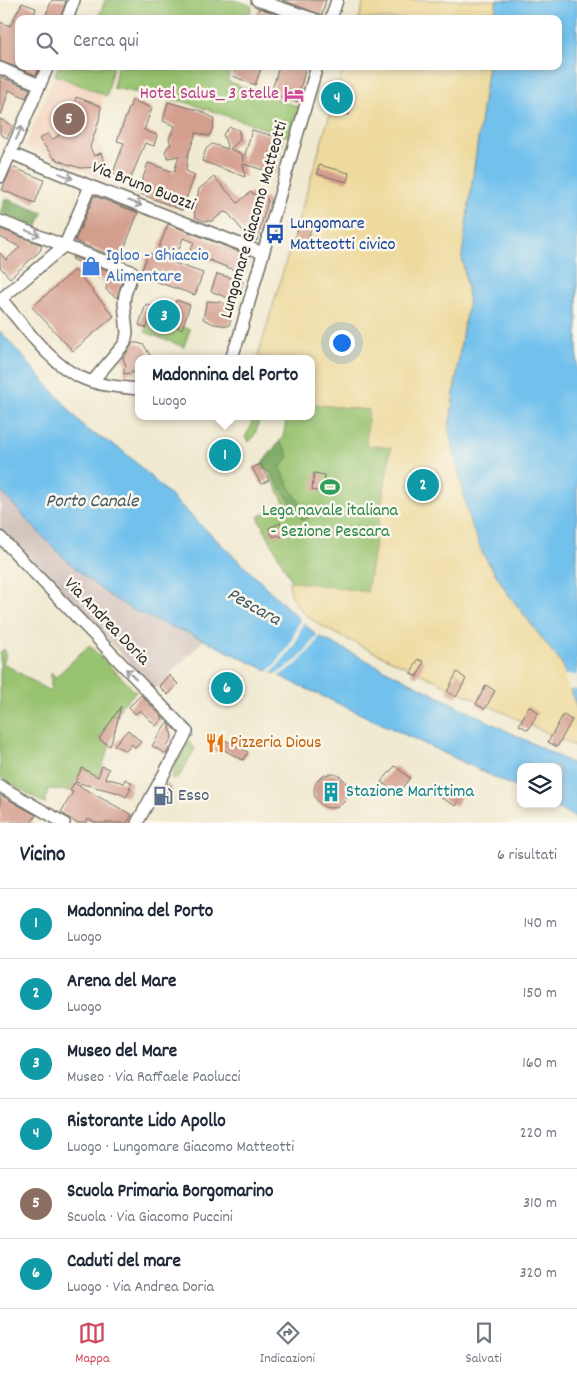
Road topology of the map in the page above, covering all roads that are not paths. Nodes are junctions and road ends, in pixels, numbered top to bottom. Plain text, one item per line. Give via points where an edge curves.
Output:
1 (74, 0) edge
2 (257, 0) edge
3 (337, 0) edge
4 (280, 4) edge
5 (68, 15) edge
6 (305, 15) edge
7 (332, 15) edge
8 (0, 68) edge
9 (46, 70) edge
10 (316, 70) edge
11 (40, 85) junction
12 (10, 153) junction
13 (0, 177) edge
14 (90, 186) junction
15 (0, 221) edge
16 (65, 245) junction
17 (263, 253) junction
18 (1, 299) edge
19 (233, 355) edge
20 (92, 382) junction
21 (135, 388) edge
22 (0, 537) edge
23 (0, 786) edge
24 (47, 819) edge
25 (64, 823) edge
26 (137, 823) edge

1 - 5 street
2 - 4 street
3 - 7 street
4 - 6 street
8 - 11 street
9 - 11 street
10 - 17 street, Lungomare Giacomo Matteotti
12 -> 11 street
12 - 13 street
12 -> 14 street, Via Bruno Buozzi
14 - 16 street
14 -> 17 street, Via Bruno Buozzi
15 -> 16 street
16 - 18 street
16 - 20 street via 133,272 125,294 125,342
17 - 19 street, Lungomare Giacomo Matteotti
18 - 20 street via 56,361
20 - 21 street
26 -> 22 street, Via Andrea Doria via 186,732
23 - 24 street
24 - 25 street

